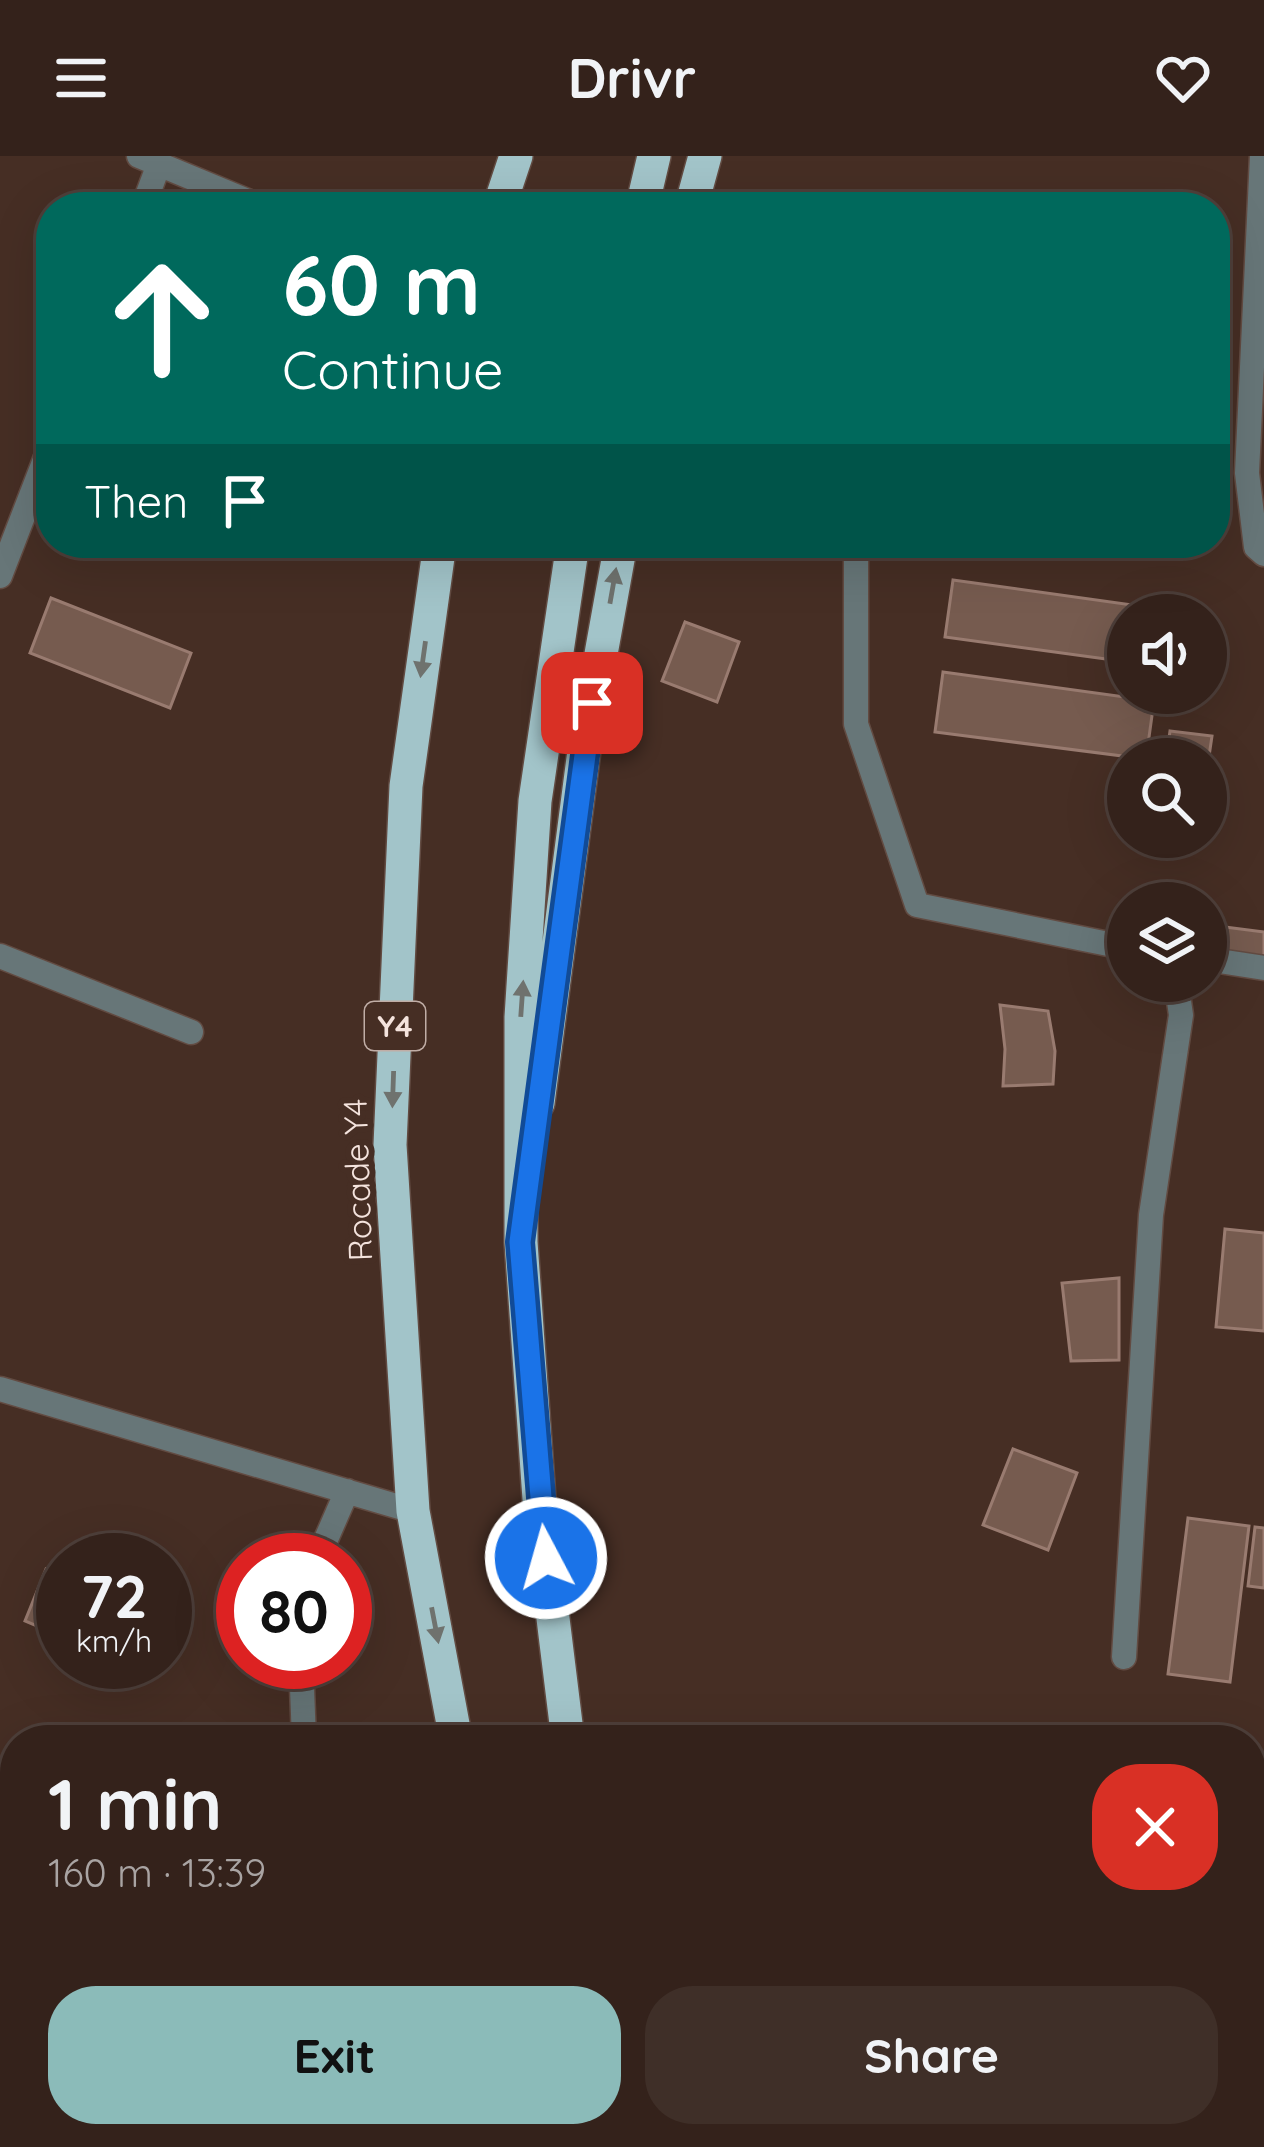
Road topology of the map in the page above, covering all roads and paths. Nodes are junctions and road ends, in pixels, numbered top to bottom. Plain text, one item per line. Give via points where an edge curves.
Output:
1 (491, 156) edge
2 (516, 156) edge
3 (654, 156) edge
4 (705, 156) edge
5 (1262, 156) edge
6 (150, 160) edge
7 (145, 192) edge
8 (226, 192) edge
9 (487, 192) edge
10 (504, 192) edge
11 (646, 192) edge
12 (696, 192) edge
13 (1262, 197) edge
14 (36, 483) edge
15 (1264, 554) edge
16 (438, 558) edge
17 (572, 558) edge
18 (618, 558) edge
19 (856, 558) edge
20 (0, 576) edge
21 (1107, 944) edge
22 (0, 956) edge
23 (1227, 962) edge
24 (1264, 968) edge
25 (1178, 1002) edge
26 (191, 1032) dead end
27 (520, 1242) junction
28 (0, 1389) edge
29 (347, 1491) junction
30 (413, 1511) junction
31 (329, 1533) edge
32 (1124, 1658) dead end
33 (303, 1689) edge
34 (304, 1725) edge
35 (453, 1725) edge
36 (566, 1725) edge

1 - 9 highway
2 - 10 highway
3 - 11 highway
4 - 12 highway
5 - 13 street
6 - 7 street
6 - 8 street
13 - 15 street via 1246,473 1256,547
14 - 20 street
16 -> 30 highway, Rocade Y4 / Y4 via 406,786 390,1145
27 -> 17 highway via 520,1017 535,801
27 -> 18 highway via 585,743
19 - 21 street via 856,724 917,905
22 - 26 street
23 - 24 street
25 - 32 street via 1151,1215
27 - 36 highway
28 - 29 street
29 - 30 street
29 - 31 street
30 -> 35 highway, Rocade Y4 / Y4
33 - 34 street

